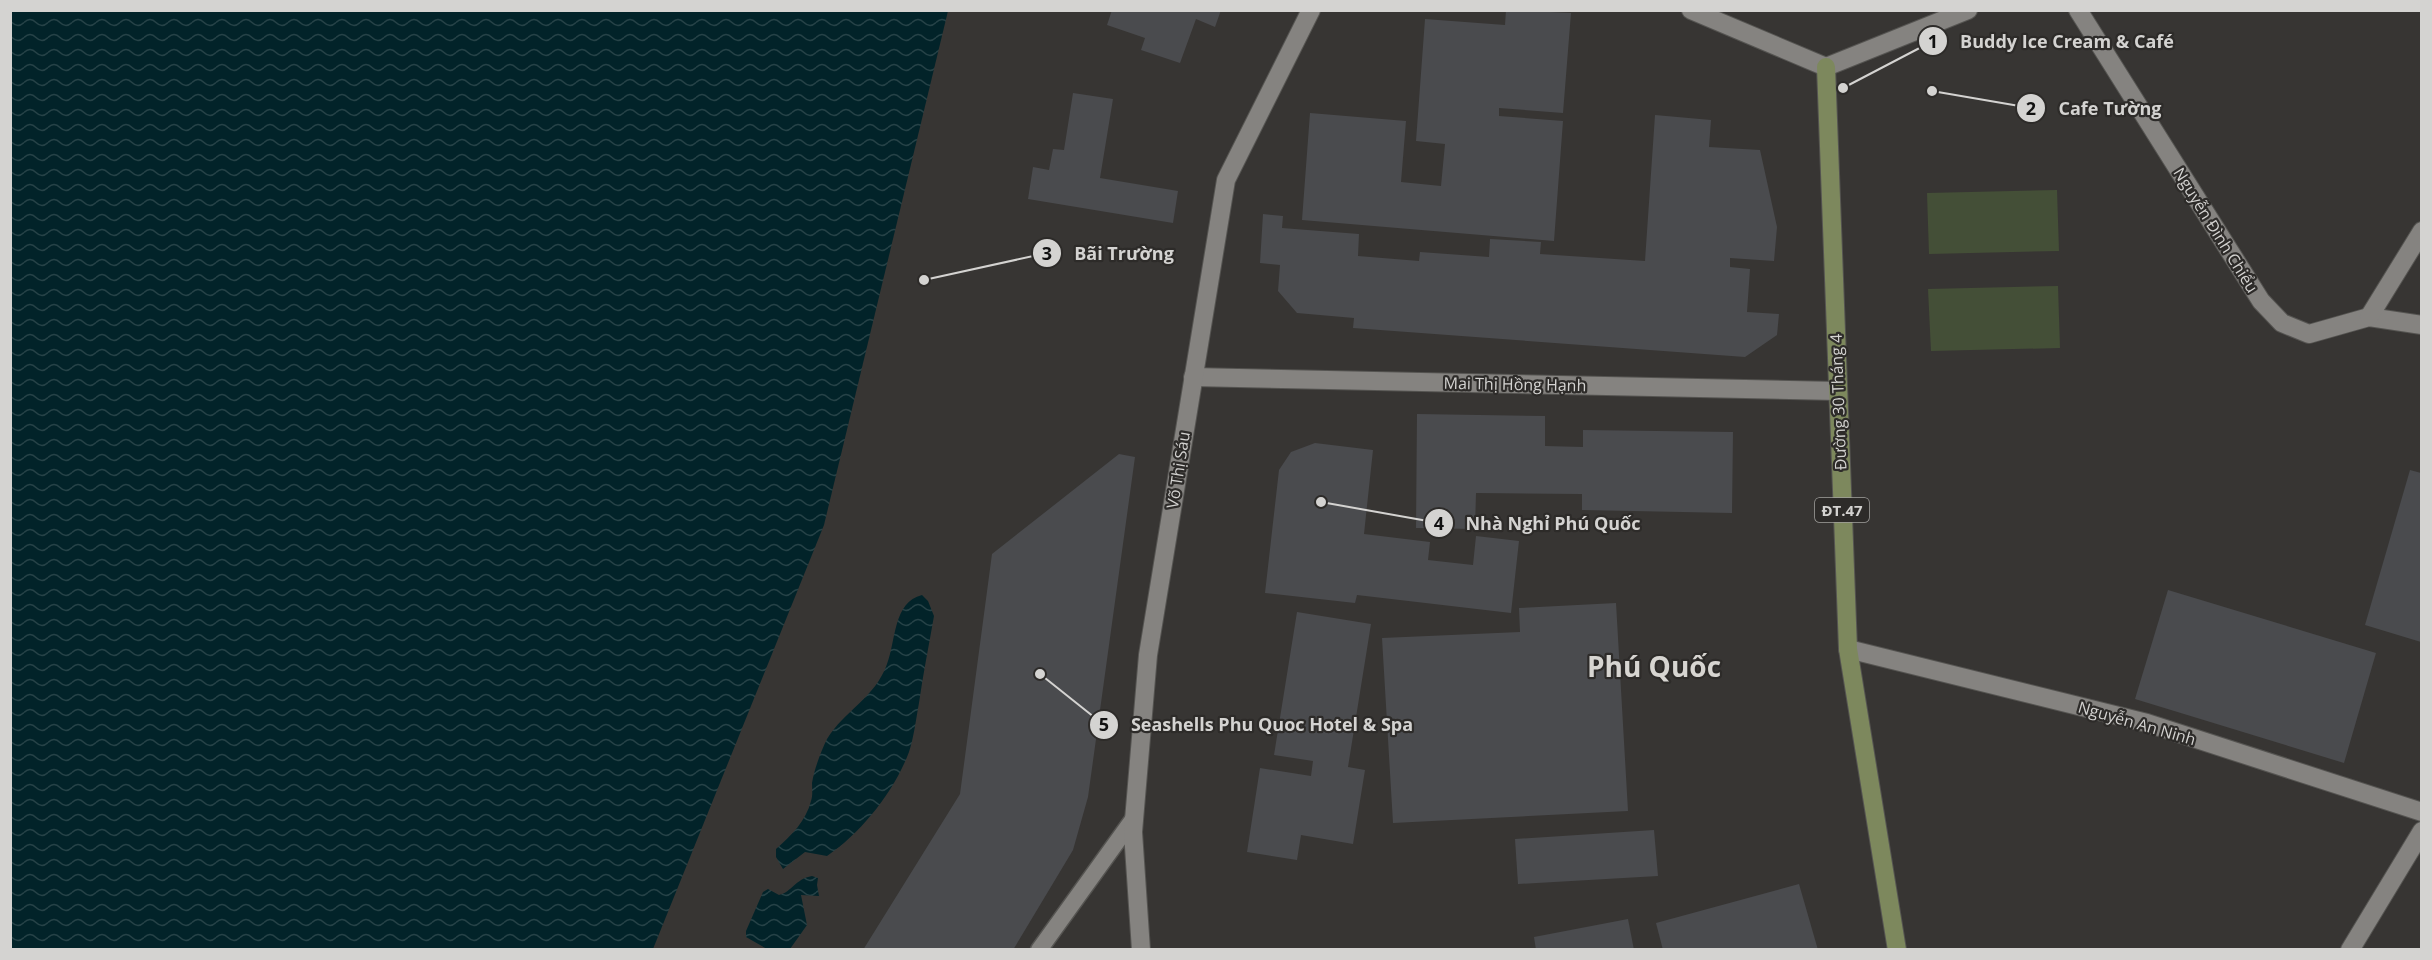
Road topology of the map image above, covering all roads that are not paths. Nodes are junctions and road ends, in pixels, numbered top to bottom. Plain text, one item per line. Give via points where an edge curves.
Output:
1 (1311, 10) edge
2 (1691, 10) edge
3 (1968, 10) edge
4 (2078, 10) edge
5 (1826, 67) junction
6 (2421, 231) edge
7 (2369, 317) junction
8 (2421, 326) edge
9 (1193, 377) junction
10 (1837, 391) junction
11 (1848, 649) junction
12 (2421, 812) edge
13 (1134, 818) junction
14 (2421, 831) edge
15 (1038, 950) edge
16 (1141, 950) edge
17 (1897, 950) edge
18 (2350, 950) edge

1 - 9 street, Võ Thị Sáu via 1226,180
2 - 5 street
3 - 5 street
4 - 7 street, Nguyễn Đình Chiểu via 2261,301 2282,323 2309,334
5 - 10 main road, Đường 30 Tháng 4 / ĐT.47
6 - 7 street
7 - 8 street, Nguyễn Đình Chiểu
9 - 10 street, Mai Thị Hồng Hạnh
9 - 13 street, Võ Thị Sáu via 1148,655
10 - 11 main road, Đường 30 Tháng 4 / ĐT.47
11 - 12 street, Nguyễn An Ninh via 2147,723
11 - 17 main road, Đường 30 Tháng 4 / ĐT.47
13 - 15 lane
13 - 16 street, Võ Thị Sáu
14 - 18 street

